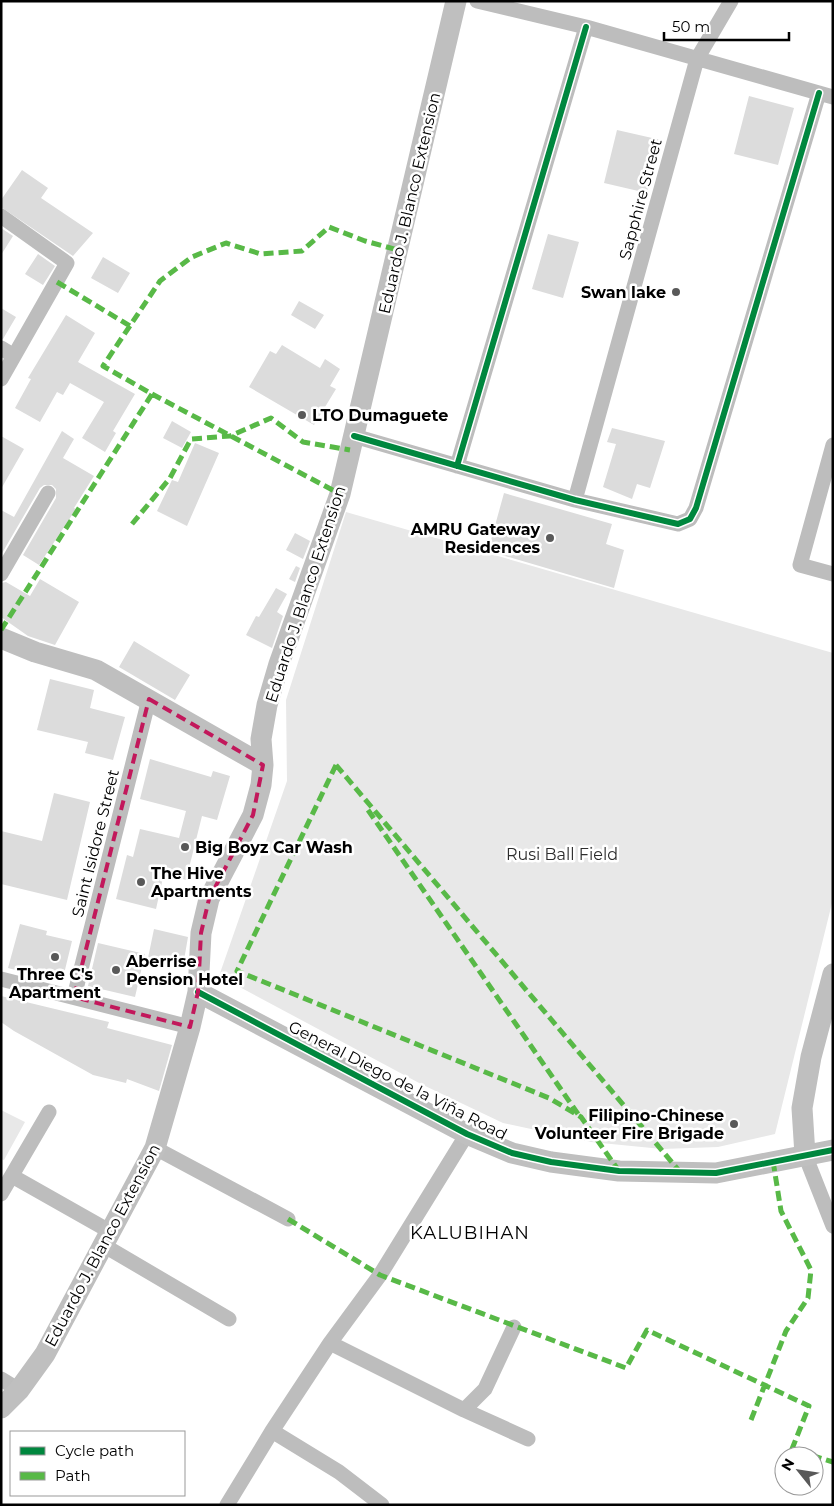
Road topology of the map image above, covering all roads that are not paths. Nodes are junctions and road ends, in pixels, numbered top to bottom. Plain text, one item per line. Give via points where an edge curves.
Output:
1 (456, 1) edge
2 (476, 1) edge
3 (731, 1) edge
4 (586, 27) junction
5 (697, 58) junction
6 (826, 95) edge
7 (1, 216) edge
8 (8, 352) edge
9 (1, 379) edge
10 (354, 436) junction
11 (833, 444) edge
12 (457, 466) junction
13 (48, 493) dead end
14 (575, 500) junction
15 (1, 574) edge
16 (833, 574) edge
17 (1, 638) edge
18 (150, 699) junction
19 (263, 765) junction
20 (833, 974) edge
21 (1, 979) edge
22 (198, 992) junction
23 (74, 997) junction
24 (190, 1027) junction
25 (48, 1112) dead end
26 (468, 1134) junction
27 (155, 1148) junction
28 (833, 1150) edge
29 (805, 1155) junction
30 (12, 1176) junction
31 (1, 1194) edge
32 (288, 1219) dead end
33 (833, 1226) edge
34 (107, 1238) junction
35 (229, 1320) dead end
36 (514, 1327) dead end
37 (330, 1343) junction
38 (10, 1385) edge
39 (1, 1408) edge
40 (464, 1410) junction
41 (272, 1431) junction
42 (528, 1439) dead end
43 (227, 1505) edge
44 (382, 1505) edge

1 - 10 main road, Eduardo J. Blanco Extension
2 - 4 street
3 - 5 street, Sapphire Street
4 - 5 street
4 - 12 street
5 - 6 street
5 - 14 street, Sapphire Street
6 - 14 street via 690,519 678,524
7 - 8 street via 67,263
8 - 9 street
10 - 12 street
10 - 19 main road, Eduardo J. Blanco Extension via 335,509 279,664 262,739
11 - 16 street via 800,565
12 - 14 street
13 - 15 street
17 - 18 main road via 96,670
18 - 19 main road
18 - 23 street, Saint Isidore Street
19 - 22 main road, Eduardo J. Blanco Extension via 253,815 209,900 201,932
20 - 29 main road via 810,1056 802,1108
21 - 23 street
22 - 24 main road, Eduardo J. Blanco Extension
22 - 26 main road, General Diego de la Viña Road
23 - 24 street
24 - 27 main road, Eduardo J. Blanco Extension
25 - 30 street
26 - 29 main road, General Diego de la Viña Road via 512,1153 619,1171 716,1173
26 - 37 street via 380,1275
27 - 32 street
27 - 34 main road, Eduardo J. Blanco Extension
28 - 29 main road, General Diego de la Viña Road
29 - 33 street
30 - 31 street
30 - 34 street
34 - 35 street
34 - 38 main road, Eduardo J. Blanco Extension via 45,1354
36 - 40 street via 484,1389
37 - 40 street
37 - 41 street
38 - 39 main road, Eduardo J. Blanco Extension
40 - 42 street
41 - 43 street
41 - 44 street via 339,1472

